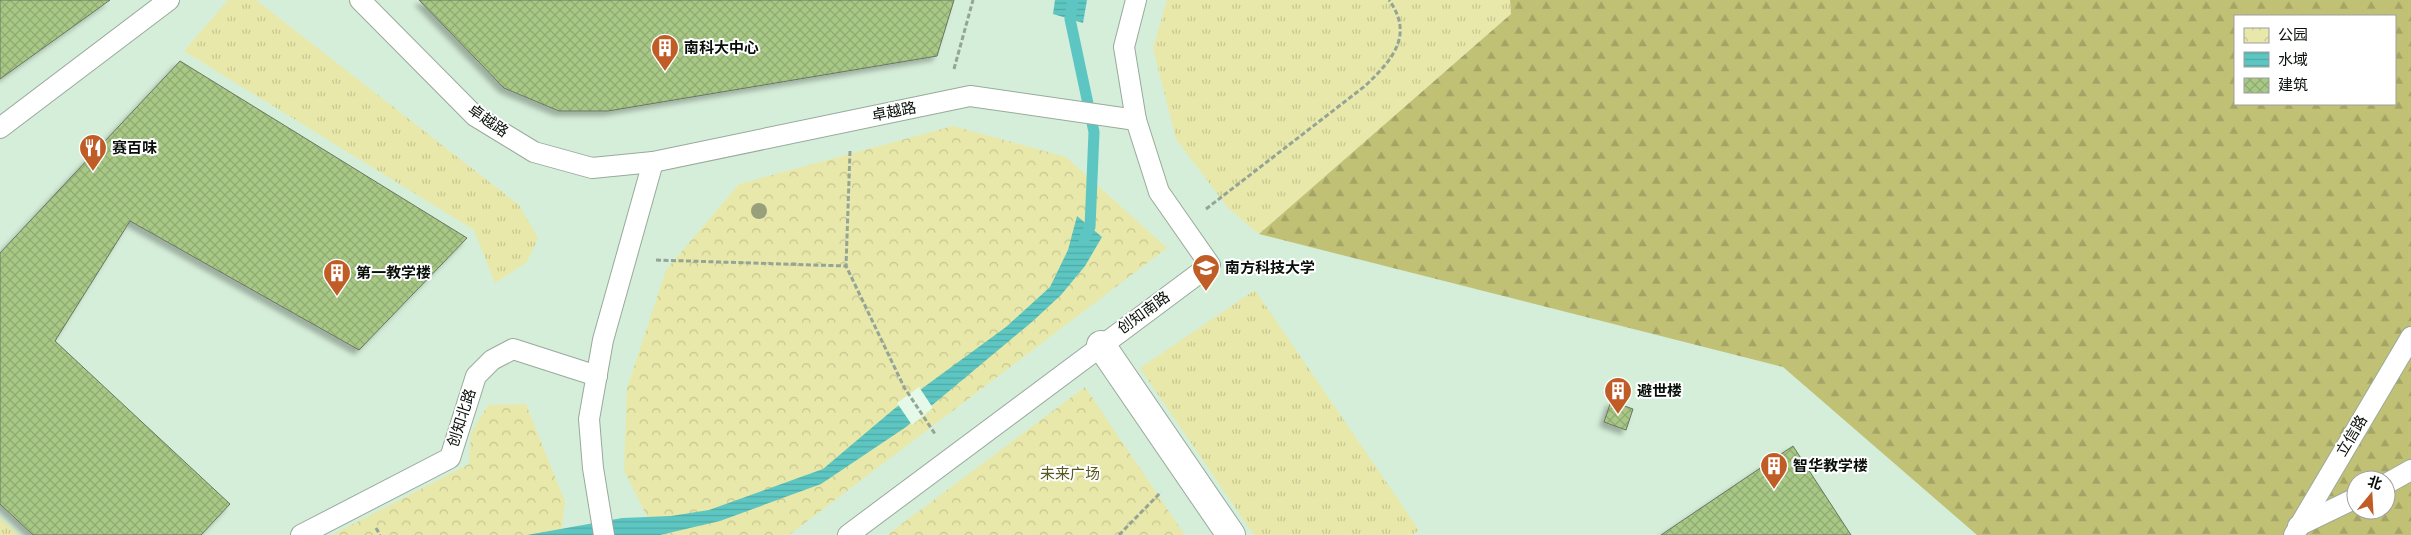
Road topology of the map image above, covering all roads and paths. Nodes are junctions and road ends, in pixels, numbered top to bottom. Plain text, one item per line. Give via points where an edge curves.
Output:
1 (169, 0) edge
2 (360, 0) edge
3 (973, 0) edge
4 (1136, 0) edge
5 (1389, 0) edge
6 (958, 56) dead end
7 (851, 120) junction
8 (1136, 120) junction
9 (0, 128) edge
10 (653, 162) junction
11 (1184, 226) junction
12 (625, 259) junction
13 (846, 266) junction
14 (2411, 337) edge
15 (1101, 345) junction
16 (597, 376) junction
17 (926, 420) dead end
18 (1185, 466) junction
19 (2411, 470) edge
20 (2396, 478) edge
21 (2346, 503) edge
22 (2296, 530) edge
23 (301, 535) edge
24 (604, 535) edge
25 (848, 535) edge
26 (1119, 535) edge
27 (1231, 535) edge

1 - 9 lane
2 - 10 lane, 卓越路 via 475,116 534,152 592,168
3 - 6 path
4 - 8 lane, 创知南路 via 1124,48
5 - 11 path via 1395,8 1401,36 1389,63 1365,86
7 - 8 lane, 卓越路 via 970,96
7 - 10 lane, 卓越路
7 - 13 path
8 - 11 lane, 创知南路 via 1159,192
10 - 12 lane
11 - 15 lane, 创知南路 via 1210,265
12 - 13 path
12 - 16 lane via 603,340
13 - 17 path via 904,387
14 - 22 lane, 立信路
15 - 18 street
15 - 25 lane, 创知南路
16 - 23 lane, 创知北路 via 514,348 492,360 476,376 450,458
16 - 24 lane via 589,420 592,468
18 - 26 path
18 - 27 street
19 - 20 lane
21 - 22 lane

